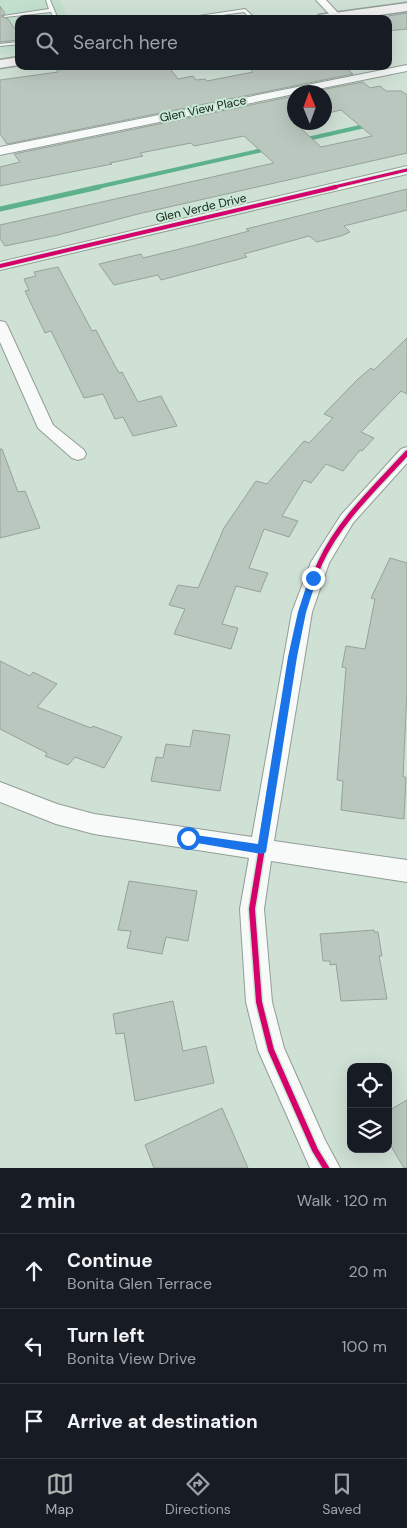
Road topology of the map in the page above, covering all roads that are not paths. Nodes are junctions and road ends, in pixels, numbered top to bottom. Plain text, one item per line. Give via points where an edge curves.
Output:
1 (48, 0) edge
2 (321, 0) edge
3 (407, 6) edge
4 (52, 10) junction
5 (54, 15) edge
6 (210, 15) edge
7 (250, 15) edge
8 (335, 15) edge
9 (343, 15) edge
10 (5, 16) dead end
11 (15, 43) edge
12 (0, 45) edge
13 (15, 62) edge
14 (0, 64) edge
15 (407, 68) edge
16 (0, 151) edge
17 (407, 170) edge
18 (0, 266) edge
19 (0, 325) edge
20 (407, 453) edge
21 (78, 454) dead end
22 (0, 792) edge
23 (262, 849) junction
24 (407, 871) edge
25 (326, 1168) edge

1 - 4 lane
2 - 8 street
3 - 9 main road
4 - 5 lane
4 - 10 lane
6 - 7 lane via 246,10
11 - 12 lane
13 - 14 main road
15 - 16 street, Glen View Place
17 - 18 street, Glen Verde Drive
19 - 21 street via 46,428
20 - 23 street via 347,519 313,578 292,657
22 - 23 street via 56,814 94,824
23 - 24 street
23 - 25 street via 252,909 259,1002 281,1075

